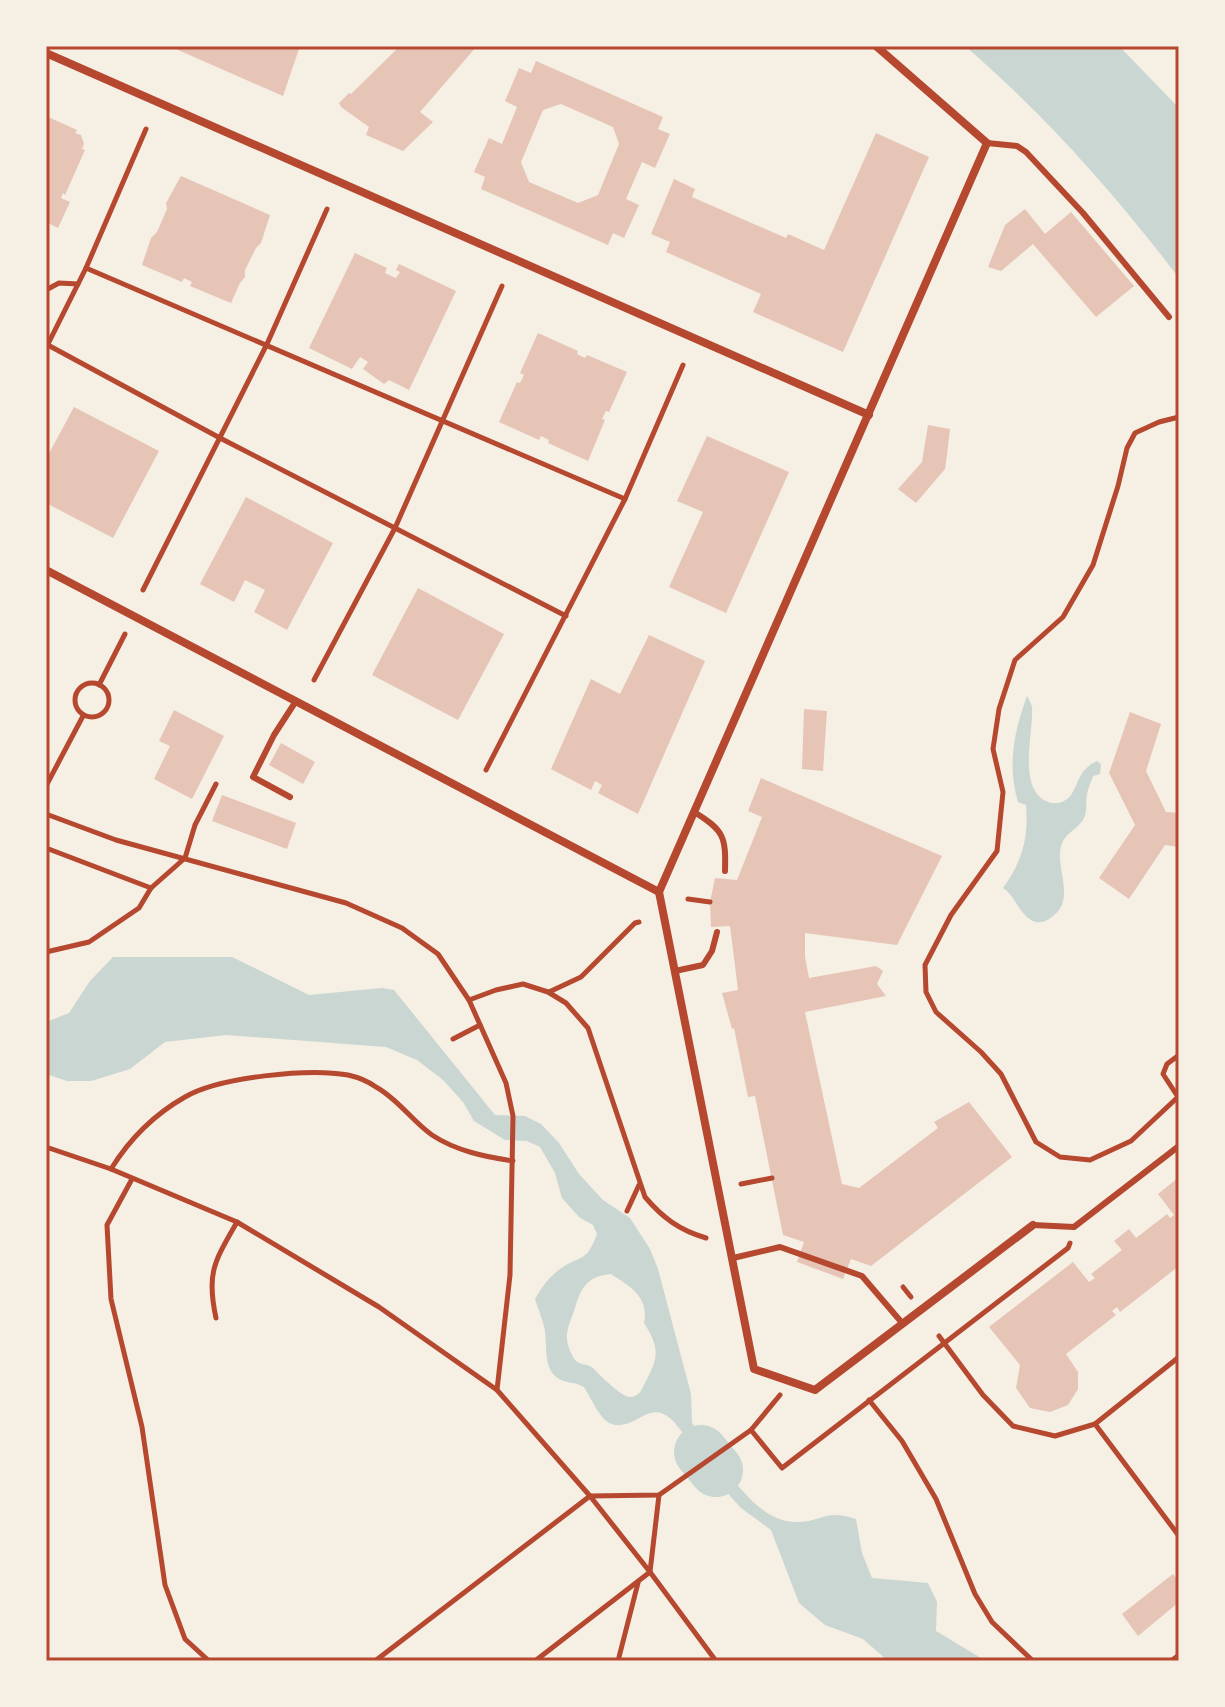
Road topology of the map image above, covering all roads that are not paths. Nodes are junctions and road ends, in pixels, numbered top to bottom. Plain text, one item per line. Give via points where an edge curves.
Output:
1 (876, 46) edge
2 (46, 53) edge
3 (987, 143) junction
4 (1165, 315) dead end
5 (869, 415) junction
6 (46, 570) edge
7 (296, 701) junction
8 (290, 797) dead end
9 (694, 812) junction
10 (725, 871) dead end
11 (659, 892) junction
12 (717, 932) dead end
13 (675, 971) junction
14 (1179, 1146) edge
15 (1033, 1225) joint
16 (733, 1258) junction
17 (903, 1324) junction

1 - 3 street
2 - 5 street
3 - 4 lane via 1026,152
3 - 5 street
5 - 9 street
6 - 7 street
7 - 8 lane via 253,777
7 - 11 street
9 - 10 lane via 723,834
9 - 11 street
11 - 13 street
12 - 13 lane via 703,965
13 - 16 street
14 - 15 lane via 1074,1227
15 - 17 street
16 - 17 lane via 780,1247 862,1276
16 - 17 street via 754,1369 815,1390

